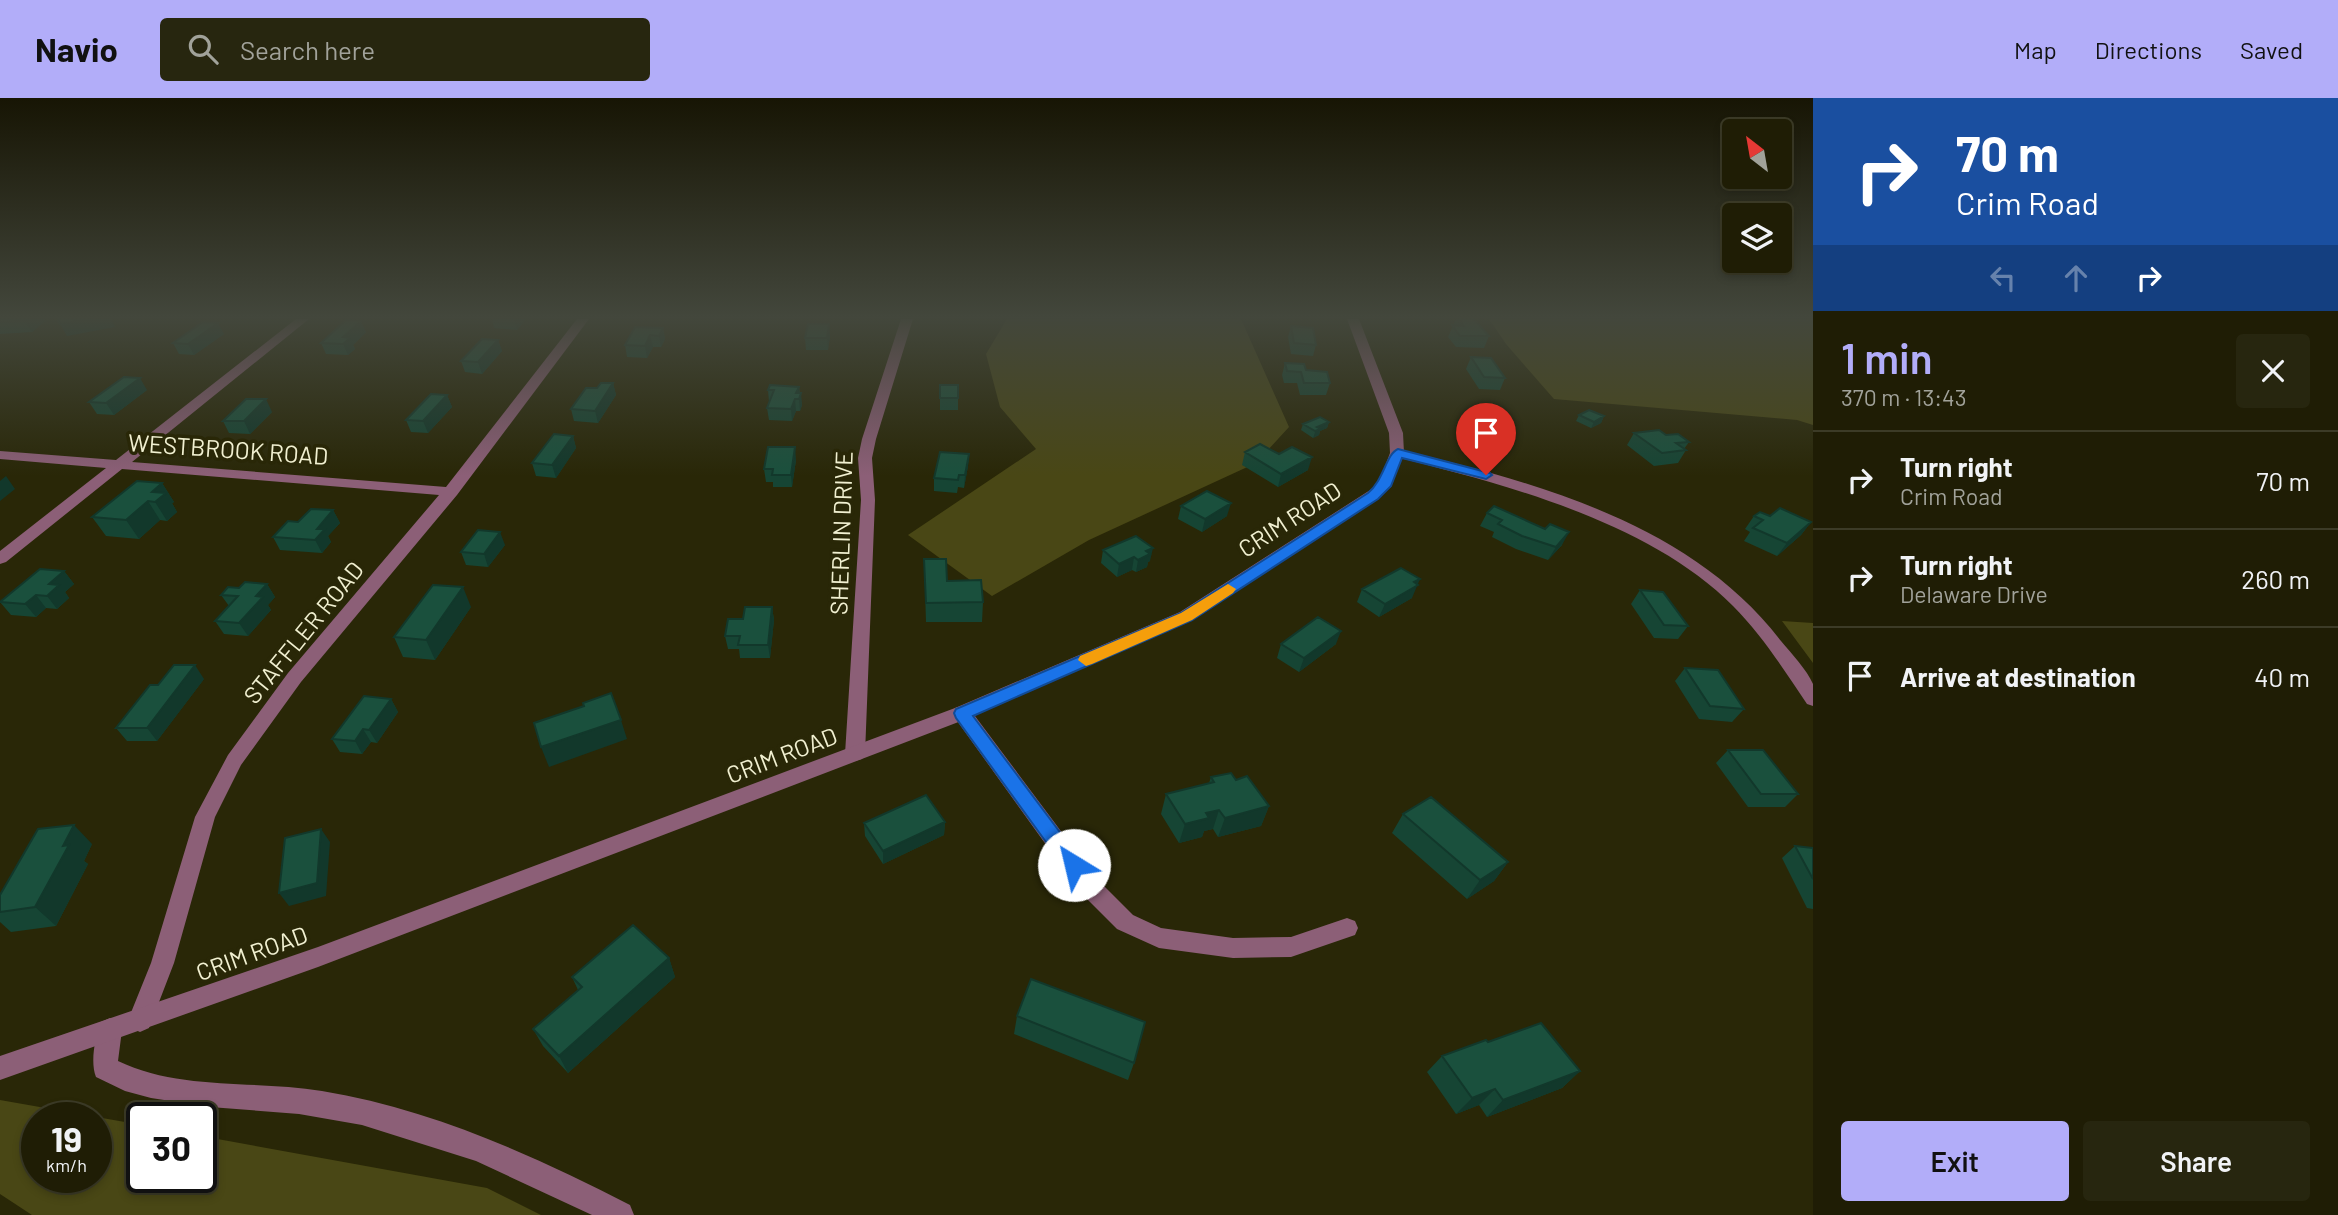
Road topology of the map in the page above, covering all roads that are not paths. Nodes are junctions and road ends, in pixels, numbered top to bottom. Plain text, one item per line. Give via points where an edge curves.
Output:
1 (237, 371) edge
2 (544, 371) edge
3 (890, 371) edge
4 (1374, 371) edge
5 (1398, 453) junction
6 (0, 455) edge
7 (118, 465) junction
8 (452, 492) junction
9 (0, 559) edge
10 (1813, 699) edge
11 (962, 713) junction
12 (855, 754) junction
13 (1347, 928) dead end
14 (140, 1020) junction
15 (110, 1030) junction
16 (7, 1062) edge
17 (620, 1215) edge

1 - 7 street
2 - 8 street, STAFFLER ROAD
3 - 12 street, SHERLIN DRIVE via 865,458 868,500
4 - 5 street via 1391,414
5 - 10 street via 1486,475 1610,521 1676,555 1738,601
5 - 11 street, CRIM ROAD via 1384,486 1373,496 1186,616
6 - 7 street, WESTBROOK ROAD
7 - 8 street, WESTBROOK ROAD
7 - 9 street
8 - 14 street, STAFFLER ROAD via 273,707 218,789 181,887 157,985
11 - 12 street, CRIM ROAD
11 - 13 street via 1088,885 1125,922 1159,938 1233,948 1292,947
12 - 14 street, CRIM ROAD
14 - 15 street, CRIM ROAD
15 - 16 street, CRIM ROAD
15 - 17 street via 105,1068 118,1077 162,1087 323,1104 375,1117 458,1141 565,1185

